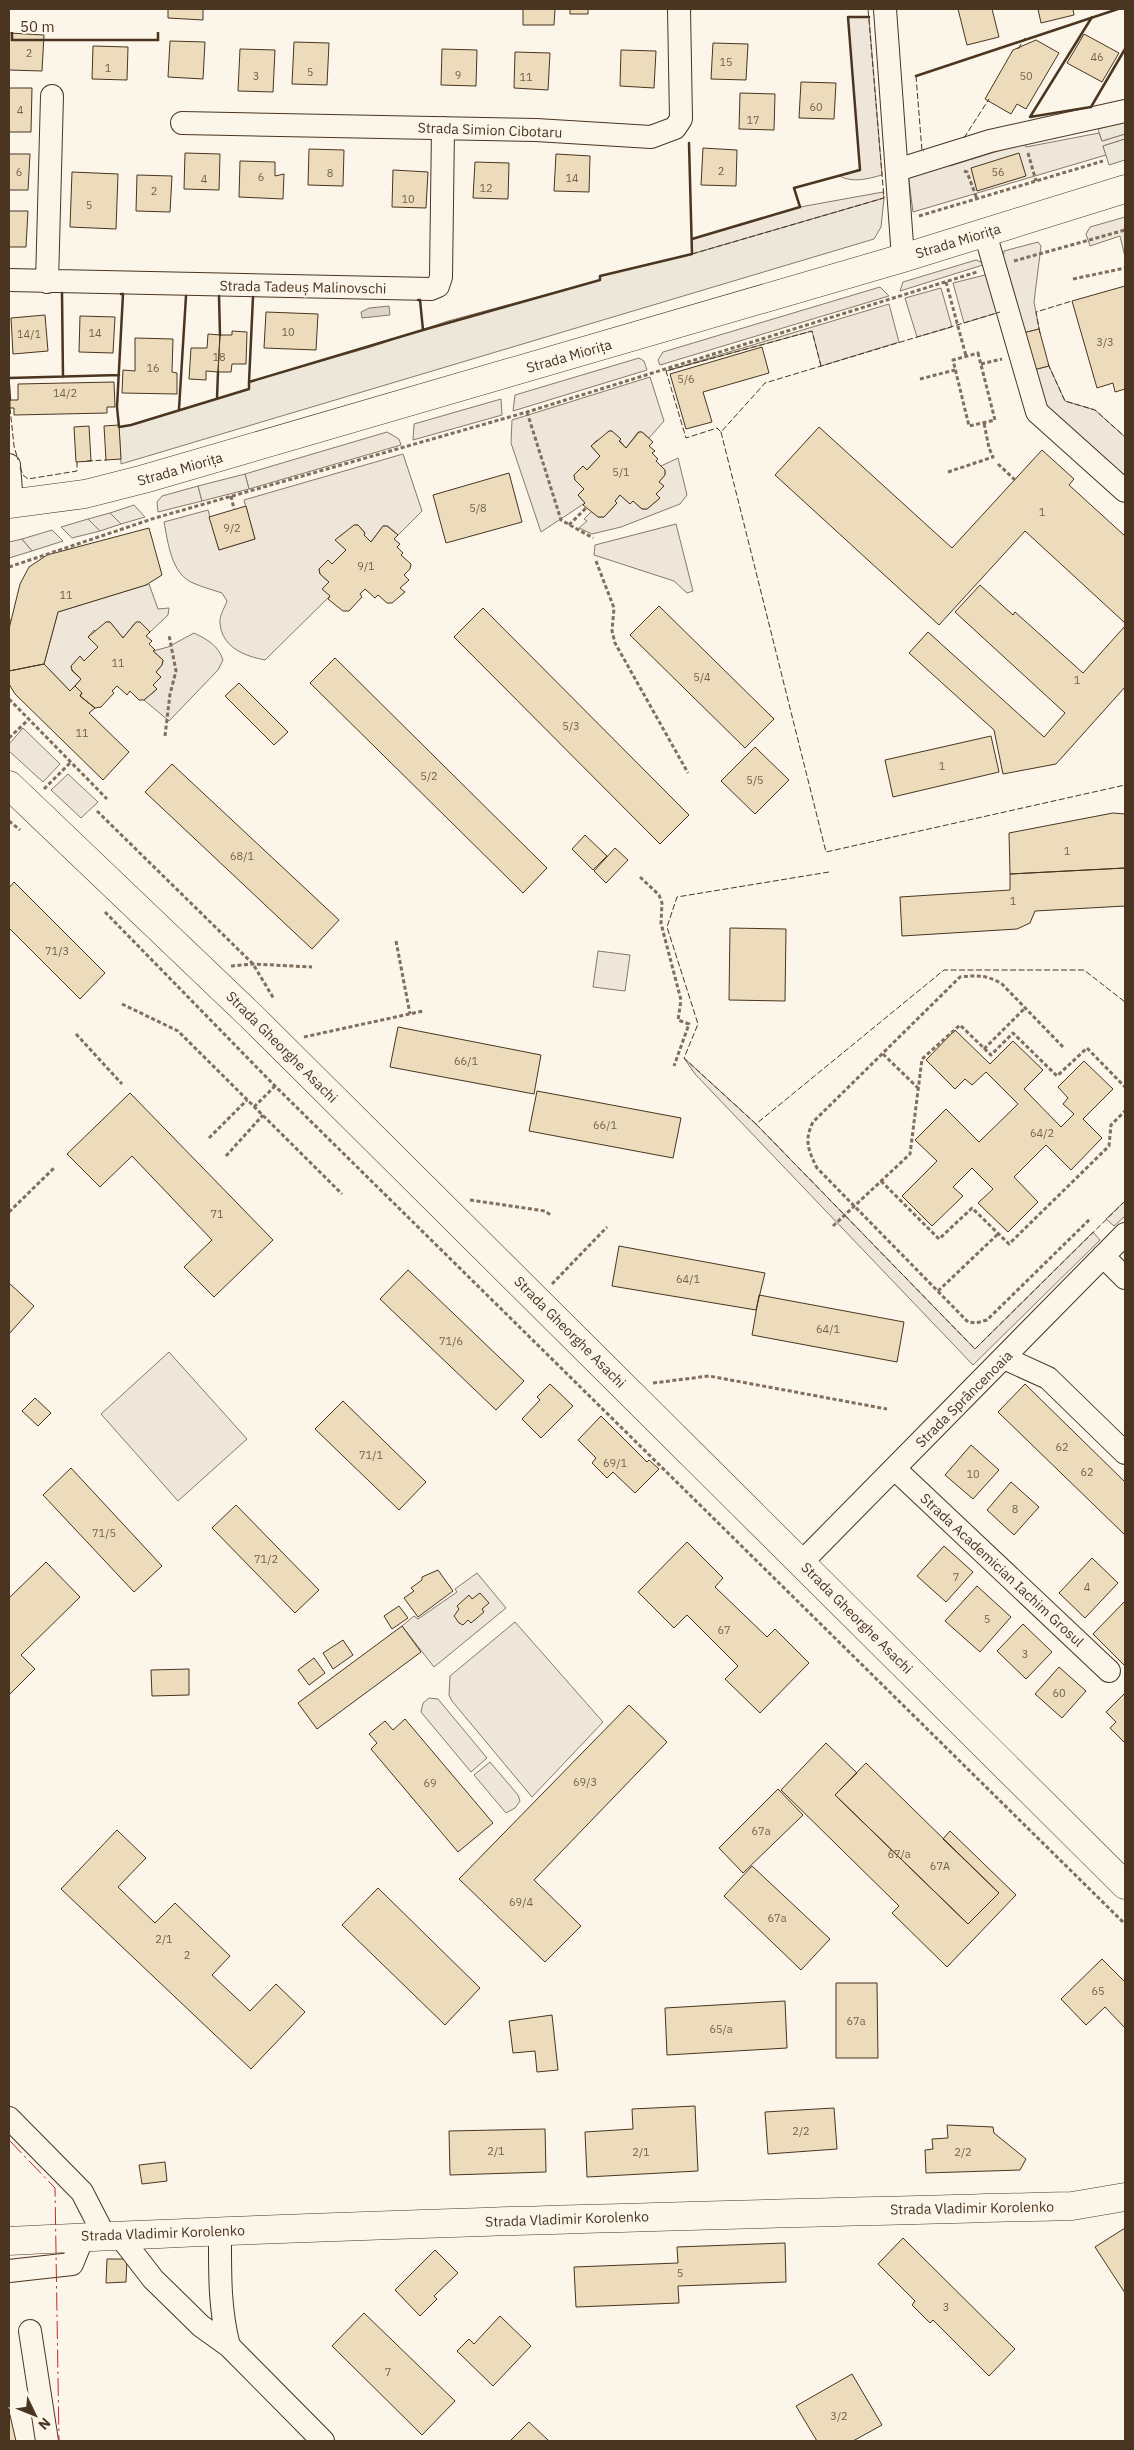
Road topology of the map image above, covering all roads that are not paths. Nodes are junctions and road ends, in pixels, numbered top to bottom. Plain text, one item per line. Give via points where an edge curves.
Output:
1 (679, 9) edge
2 (885, 9) edge
3 (52, 96) dead end
4 (1125, 111) edge
5 (182, 123) dead end
6 (443, 128) junction
7 (897, 170) junction
8 (1125, 188) edge
9 (985, 233) junction
10 (903, 258) junction
11 (9, 280) edge
12 (47, 282) junction
13 (9, 465) edge
14 (1125, 491) edge
15 (10, 504) edge
16 (9, 785) edge
17 (1125, 1234) edge
18 (1103, 1256) junction
19 (1125, 1278) edge
20 (1004, 1358) junction
21 (1125, 1453) edge
22 (895, 1469) junction
23 (802, 1562) junction
24 (1109, 1671) dead end
25 (1125, 1885) edge
26 (9, 2118) edge
27 (1125, 2197) edge
28 (220, 2231) junction
29 (102, 2236) junction
30 (9, 2241) edge
31 (9, 2271) edge
32 (30, 2331) dead end
33 (229, 2346) junction
34 (47, 2441) edge
35 (323, 2441) edge

1 - 6 street, Strada Simion Cibotaru via 682,105 681,119 675,128 651,137
2 - 7 street
3 - 12 street
4 - 7 street via 990,141
5 - 6 street, Strada Simion Cibotaru
6 - 12 street, Strada Tadeuș Malinovschi via 441,276 438,286 431,289
7 - 10 street
8 - 9 main road, Strada Miorița
9 - 10 main road, Strada Miorița
9 - 14 street via 1037,412
10 - 15 main road, Strada Miorița via 144,479 85,494
11 - 12 street, Strada Tadeuș Malinovschi
13 - 15 street
16 - 23 main road, Strada Gheorghe Asachi via 178,944
17 - 18 street, Strada Sprâncenoaia
18 - 19 street
18 - 20 street, Strada Sprâncenoaia
20 - 21 street via 1048,1378
20 - 22 street, Strada Sprâncenoaia
22 - 23 street, Strada Sprâncenoaia
22 - 24 street, Strada Academician Iachim Grosul
23 - 25 main road, Strada Gheorghe Asachi
26 - 29 street via 82,2192
27 - 28 main road, Strada Vladimir Korolenko via 1072,2206
28 - 29 main road, Strada Vladimir Korolenko
28 - 33 street via 220,2279
29 - 30 main road, Strada Vladimir Korolenko
29 - 31 street via 72,2264
29 - 33 street via 201,2326
32 - 34 street
33 - 35 street

